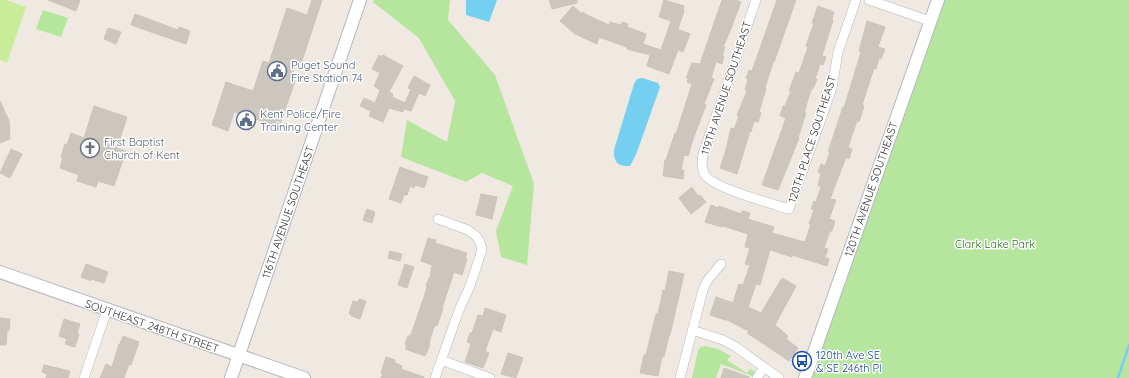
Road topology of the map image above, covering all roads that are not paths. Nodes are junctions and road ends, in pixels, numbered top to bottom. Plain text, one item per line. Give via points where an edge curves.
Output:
1 (360, 0) edge
2 (756, 0) edge
3 (856, 0) edge
4 (869, 0) edge
5 (938, 0) edge
6 (930, 21) junction
7 (789, 209) joint
8 (438, 219) dead end
9 (721, 264) dead end
10 (0, 272) edge
11 (108, 310) junction
12 (692, 330) junction
13 (239, 356) junction
14 (441, 360) junction
15 (764, 367) junction
16 (84, 378) edge
17 (231, 378) edge
18 (304, 378) edge
19 (435, 378) edge
20 (490, 378) edge
21 (680, 378) edge
22 (756, 378) edge
23 (779, 378) edge
24 (805, 378) edge

1 - 13 street, 116TH AVENUE SOUTHEAST
2 - 7 street, 119TH AVENUE SOUTHEAST via 703,154 702,167 706,177 722,186
3 - 7 street, 120TH PLACE SOUTHEAST via 838,52 832,88
4 - 6 street
5 - 6 street, 120TH AVENUE SOUTHEAST
6 - 24 street, 120TH AVENUE SOUTHEAST
8 - 14 street via 468,230 476,236 482,250
9 - 12 street via 702,290
10 - 11 street, SOUTHEAST 248TH STREET
11 - 13 street, SOUTHEAST 248TH STREET
11 - 16 street
12 - 15 street via 723,340
12 - 21 street
13 - 17 street, 116TH AVENUE SOUTHEAST
13 - 18 street, SOUTHEAST 248TH STREET
14 - 19 street
14 - 20 street
15 - 22 street
15 - 23 street

